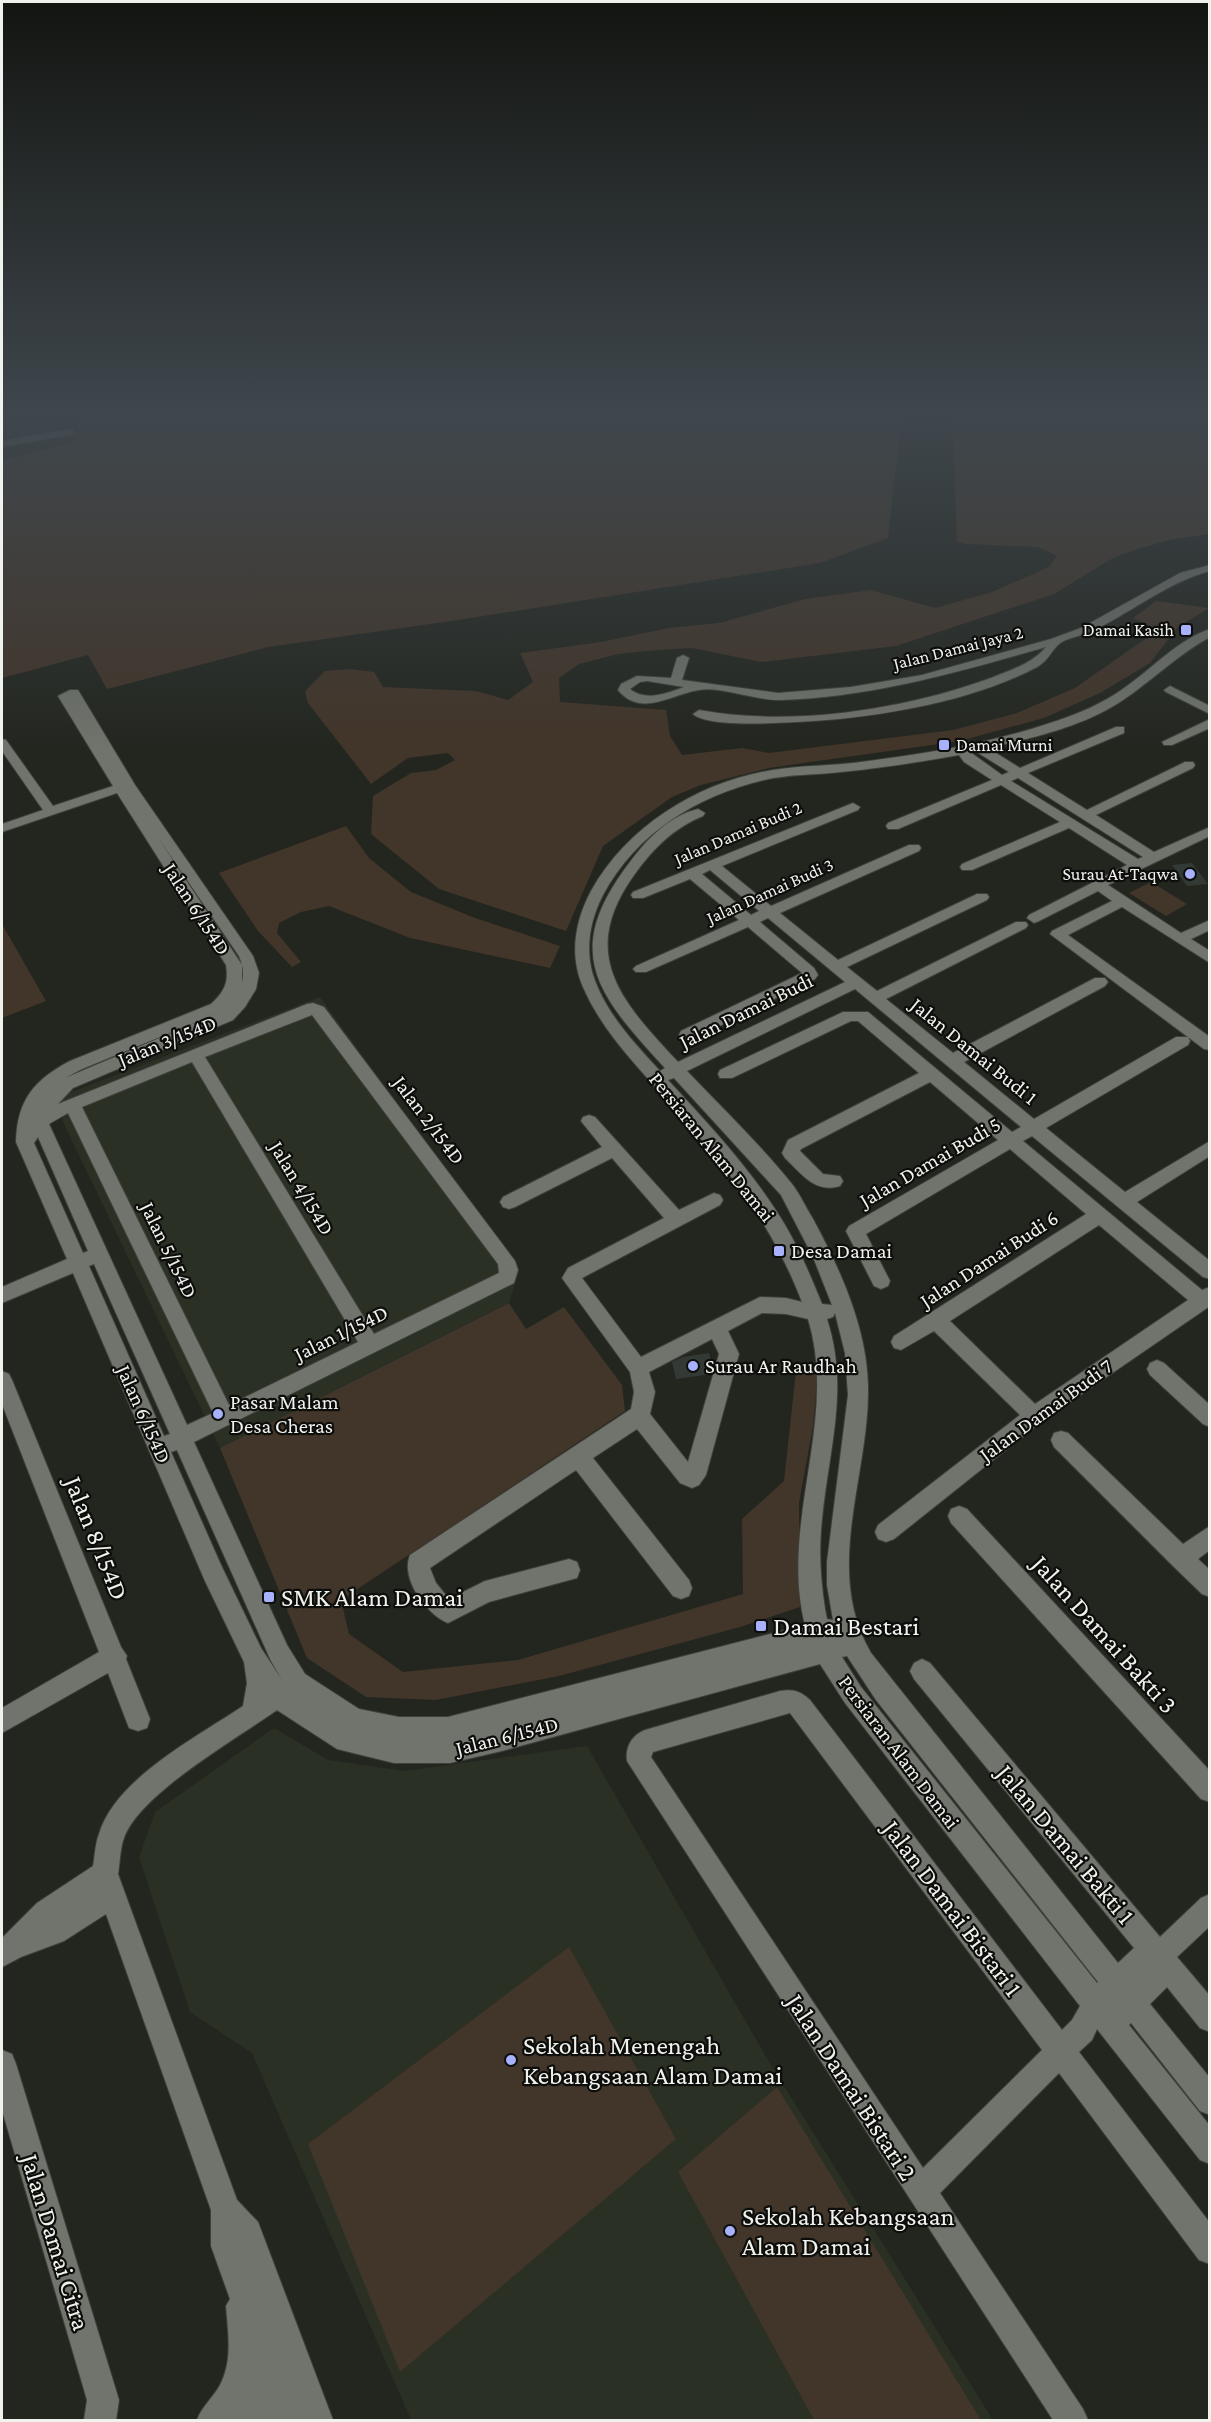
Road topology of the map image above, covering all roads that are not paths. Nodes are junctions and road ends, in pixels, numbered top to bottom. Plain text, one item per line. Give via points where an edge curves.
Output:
1 (1209, 568) edge
2 (1209, 632) edge
3 (1055, 642) junction
4 (1190, 643) junction
5 (1207, 647) edge
6 (683, 658) dead end
7 (675, 682) junction
8 (698, 686) junction
9 (1170, 690) dead end
10 (69, 695) dead end
11 (1209, 711) edge
12 (699, 714) dead end
13 (1209, 723) edge
14 (1120, 730) dead end
15 (1168, 742) dead end
16 (2, 743) edge
17 (983, 751) junction
18 (965, 755) junction
19 (1189, 765) dead end
20 (1017, 773) junction
21 (1001, 780) junction
22 (122, 783) junction
23 (704, 803) junction
24 (853, 807) dead end
25 (48, 808) junction
26 (1086, 815) junction
27 (2, 820) edge
28 (1069, 823) junction
29 (1099, 823) junction
30 (893, 826) dead end
31 (2, 828) edge
32 (1091, 837) junction
33 (1206, 837) edge
34 (915, 848) dead end
35 (1153, 857) junction
36 (711, 864) junction
37 (1137, 865) junction
38 (967, 867) dead end
39 (691, 872) junction
40 (1098, 885) junction
41 (638, 895) dead end
42 (982, 897) dead end
43 (1123, 902) junction
44 (769, 913) junction
45 (749, 921) junction
46 (1209, 924) edge
47 (1180, 939) junction
48 (1209, 958) edge
49 (835, 967) junction
50 (641, 969) dead end
51 (1100, 982) dead end
52 (855, 983) junction
53 (874, 999) junction
54 (313, 1008) joint
55 (1196, 1034) edge
56 (687, 1035) dead end
57 (1209, 1045) edge
58 (657, 1048) junction
59 (195, 1054) junction
60 (703, 1057) junction
61 (952, 1061) junction
62 (677, 1070) junction
63 (726, 1074) dead end
64 (931, 1074) junction
65 (657, 1078) junction
66 (699, 1093) junction
67 (72, 1104) junction
68 (39, 1121) junction
69 (589, 1121) dead end
70 (1034, 1129) junction
71 (1013, 1141) junction
72 (25, 1142) junction
73 (1209, 1147) edge
74 (614, 1149) junction
75 (834, 1181) dead end
76 (714, 1200) dead end
77 (508, 1202) dead end
78 (1124, 1202) junction
79 (1101, 1214) junction
80 (677, 1220) junction
81 (67, 1239) junction
82 (99, 1254) junction
83 (506, 1262) joint
84 (56, 1272) junction
85 (81, 1272) junction
86 (1209, 1272) edge
87 (881, 1281) dead end
88 (2, 1295) edge
89 (1205, 1297) edge
90 (843, 1309) junction
91 (808, 1312) junction
92 (936, 1320) junction
93 (716, 1327) junction
94 (901, 1342) dead end
95 (370, 1345) junction
96 (638, 1368) junction
97 (1156, 1370) dead end
98 (2, 1380) edge
99 (639, 1416) junction
100 (1034, 1416) junction
101 (225, 1417) junction
102 (1209, 1418) edge
103 (182, 1438) junction
104 (1061, 1440) dead end
105 (159, 1449) junction
106 (579, 1457) junction
107 (959, 1516) dead end
108 (886, 1532) dead end
109 (1209, 1536) edge
110 (1181, 1559) junction
111 (569, 1570) dead end
112 (1209, 1586) edge
113 (681, 1588) dead end
114 (849, 1634) junction
115 (819, 1643) junction
116 (115, 1656) junction
117 (253, 1656) junction
118 (922, 1671) dead end
119 (297, 1682) junction
120 (278, 1696) junction
121 (298, 1711) junction
122 (253, 1713) junction
123 (138, 1719) dead end
124 (2, 1721) edge
125 (638, 1752) joint
126 (1209, 1790) edge
127 (109, 1885) junction
128 (1209, 1907) edge
129 (7, 1950) edge
130 (1159, 1956) junction
131 (1124, 1994) junction
132 (1103, 2013) junction
133 (1209, 2018) edge
134 (1061, 2051) junction
135 (2, 2064) edge
136 (1209, 2101) edge
137 (1209, 2150) edge
138 (921, 2192) junction
139 (226, 2210) junction
140 (1209, 2249) edge
141 (241, 2286) junction
142 (288, 2388) edge
143 (100, 2421) edge
144 (213, 2421) edge
145 (224, 2421) edge
146 (256, 2421) edge
147 (317, 2421) edge
148 (1072, 2421) edge

1 - 3 street, Jalan Damai Jaya 2 via 1184,575 1085,630
2 - 4 street, Persiaran Alam Damai
3 - 8 street, Jalan Damai Jaya 2 via 923,678 851,691 778,697
3 - 12 street via 1036,663 987,684 892,707 765,720
4 - 5 street
4 - 17 street, Persiaran Alam Damai via 1117,699
5 - 17 street, Persiaran Alam Damai via 1130,703 1064,732
6 - 7 street
7 - 8 street, Jalan Damai Jaya 2
7 - 8 street, Jalan Damai Jaya 2 via 637,679 624,690 633,698 654,699
9 - 11 street
10 - 22 street, Jalan 6/154D
13 - 15 street
14 - 20 street
16 - 25 street
17 - 18 street, Persiaran Alam Damai
17 - 20 street
18 - 21 street
18 - 23 street, Persiaran Alam Damai via 778,783
19 - 26 street
20 - 21 street
20 - 26 street
21 - 28 street
21 - 30 street
22 - 25 street
22 - 68 street, Jalan 6/154D via 246,956 252,966 252,977 242,1003 228,1016 67,1084 54,1094
22 - 72 street, Jalan 6/154D via 234,965 237,980 230,995 217,1008 54,1077 30,1104
23 - 58 street, Persiaran Alam Damai via 656,839 609,905 600,935 602,968 617,1003
23 - 65 street, Persiaran Alam Damai via 655,823 637,838 611,869 588,908 583,929 581,946 588,981 618,1034
24 - 36 street, Jalan Damai Budi 2
25 - 27 street
25 - 31 street
26 - 29 street
28 - 32 street
28 - 38 street
29 - 32 street via 1105,832 1100,837
29 - 35 street
32 - 37 street
33 - 35 street
34 - 44 street, Jalan Damai Budi 3
35 - 37 street
36 - 39 street, Jalan Damai Budi 2
36 - 44 street, Jalan Damai Budi 1
37 - 40 street
39 - 41 street, Jalan Damai Budi 2
39 - 45 street, Jalan Damai Budi
40 - 43 street
40 - 53 street
42 - 49 street, Jalan Damai Budi
43 - 47 street
43 - 55 street via 1057,934
44 - 45 street, Jalan Damai Budi 3
44 - 49 street, Jalan Damai Budi 1
45 - 50 street, Jalan Damai Budi 3
45 - 56 street, Jalan Damai Budi via 810,975
46 - 47 street
47 - 48 street
49 - 52 street, Jalan Damai Budi 1
51 - 61 street
52 - 53 street, Jalan Damai Budi 1
52 - 60 street, Jalan Damai Budi
53 - 61 street, Jalan Damai Budi 1
54 - 59 street, Jalan 3/154D
54 - 83 street, Jalan 2/154D
55 - 57 street
55 - 70 street, Jalan Damai Budi 5
58 - 60 street via 675,1059
58 - 62 street, Persiaran Alam Damai
59 - 67 street, Jalan 3/154D
59 - 95 street, Jalan 4/154D
60 - 62 street, Jalan Damai Budi
60 - 66 street via 693,1074
61 - 70 street, Jalan Damai Budi 1
62 - 65 street, Jalan Damai Budi
62 - 66 street, Persiaran Alam Damai
63 - 64 street via 856,1014
64 - 71 street
64 - 75 street via 794,1145 791,1153 819,1180
65 - 91 street, Persiaran Alam Damai via 762,1203 791,1254
66 - 90 street, Persiaran Alam Damai via 787,1190 804,1219
67 - 68 street, Jalan 3/154D
67 - 101 street, Jalan 5/154D
68 - 72 street
68 - 82 street, Jalan 6/154D
69 - 74 street
70 - 71 street, Jalan Damai Budi 5
70 - 78 street, Jalan Damai Budi 1
71 - 79 street
71 - 87 street, Jalan Damai Budi 5 via 855,1231
72 - 81 street, Jalan 6/154D
73 - 78 street
74 - 77 street
74 - 80 street
76 - 80 street
78 - 86 street, Jalan Damai Budi 1
79 - 89 street
79 - 92 street, Jalan Damai Budi 6
80 - 96 street via 575,1272 571,1278
81 - 84 street via 71,1252
81 - 85 street, Jalan 6/154D
82 - 85 street
82 - 103 street, Jalan 6/154D
83 - 95 street, Jalan 1/154D via 507,1278
84 - 85 street
84 - 88 street
85 - 105 street, Jalan 6/154D
89 - 100 street, Jalan Damai Budi 7
90 - 91 street
90 - 114 street, Persiaran Alam Damai via 858,1378 838,1546 840,1591
91 - 93 street via 773,1317 750,1309
91 - 115 street, Persiaran Alam Damai via 828,1348 830,1378 810,1530
92 - 94 street, Jalan Damai Budi 6
92 - 100 street
93 - 96 street
93 - 99 street via 729,1354 692,1478
95 - 101 street, Jalan 1/154D
96 - 99 street via 646,1398
97 - 102 street
98 - 116 street, Jalan 8/154D
99 - 106 street
100 - 108 street, Jalan Damai Budi 7
101 - 103 street, Jalan 1/154D
103 - 105 street, Jalan 1/154D
103 - 119 street, Jalan 6/154D via 279,1653
104 - 110 street
105 - 117 street, Jalan 6/154D
106 - 111 street via 418,1563 417,1570 434,1600 448,1612 484,1592
106 - 113 street
107 - 126 street, Jalan Damai Bakti 3
109 - 110 street
110 - 112 street
114 - 115 street, Jalan 6/154D
114 - 131 street, Persiaran Alam Damai via 863,1663
115 - 119 street, Jalan 6/154D via 448,1729 399,1729 355,1720
115 - 121 street, Jalan 6/154D via 450,1751 394,1751 345,1740
115 - 132 street, Persiaran Alam Damai via 852,1695
116 - 123 street, Jalan 8/154D
116 - 124 street
117 - 120 street, Jalan 6/154D
117 - 122 street via 259,1683
118 - 130 street, Jalan Damai Bakti 1
119 - 120 street
120 - 121 street, Jalan 6/154D
120 - 122 street
121 - 122 street
122 - 127 street via 154,1781 128,1805 111,1835
125 - 134 street, Jalan Damai Bistari 1 via 645,1742 793,1701
125 - 138 street, Jalan Damai Bistari 2 via 639,1761
127 - 129 street via 55,1932
127 - 139 street
128 - 130 street
130 - 131 street via 1163,1972
130 - 133 street, Jalan Damai Bakti 1
131 - 132 street
131 - 136 street, Persiaran Alam Damai
132 - 134 street
132 - 137 street, Persiaran Alam Damai
134 - 138 street
134 - 140 street, Jalan Damai Bistari 1
135 - 143 street, Jalan Damai Citra via 103,2400
138 - 148 street, Jalan Damai Bistari 2
139 - 141 street via 226,2246
139 - 142 street via 247,2233
141 - 142 street
141 - 144 street via 245,2359 232,2397
142 - 145 street
142 - 146 street
142 - 147 street

